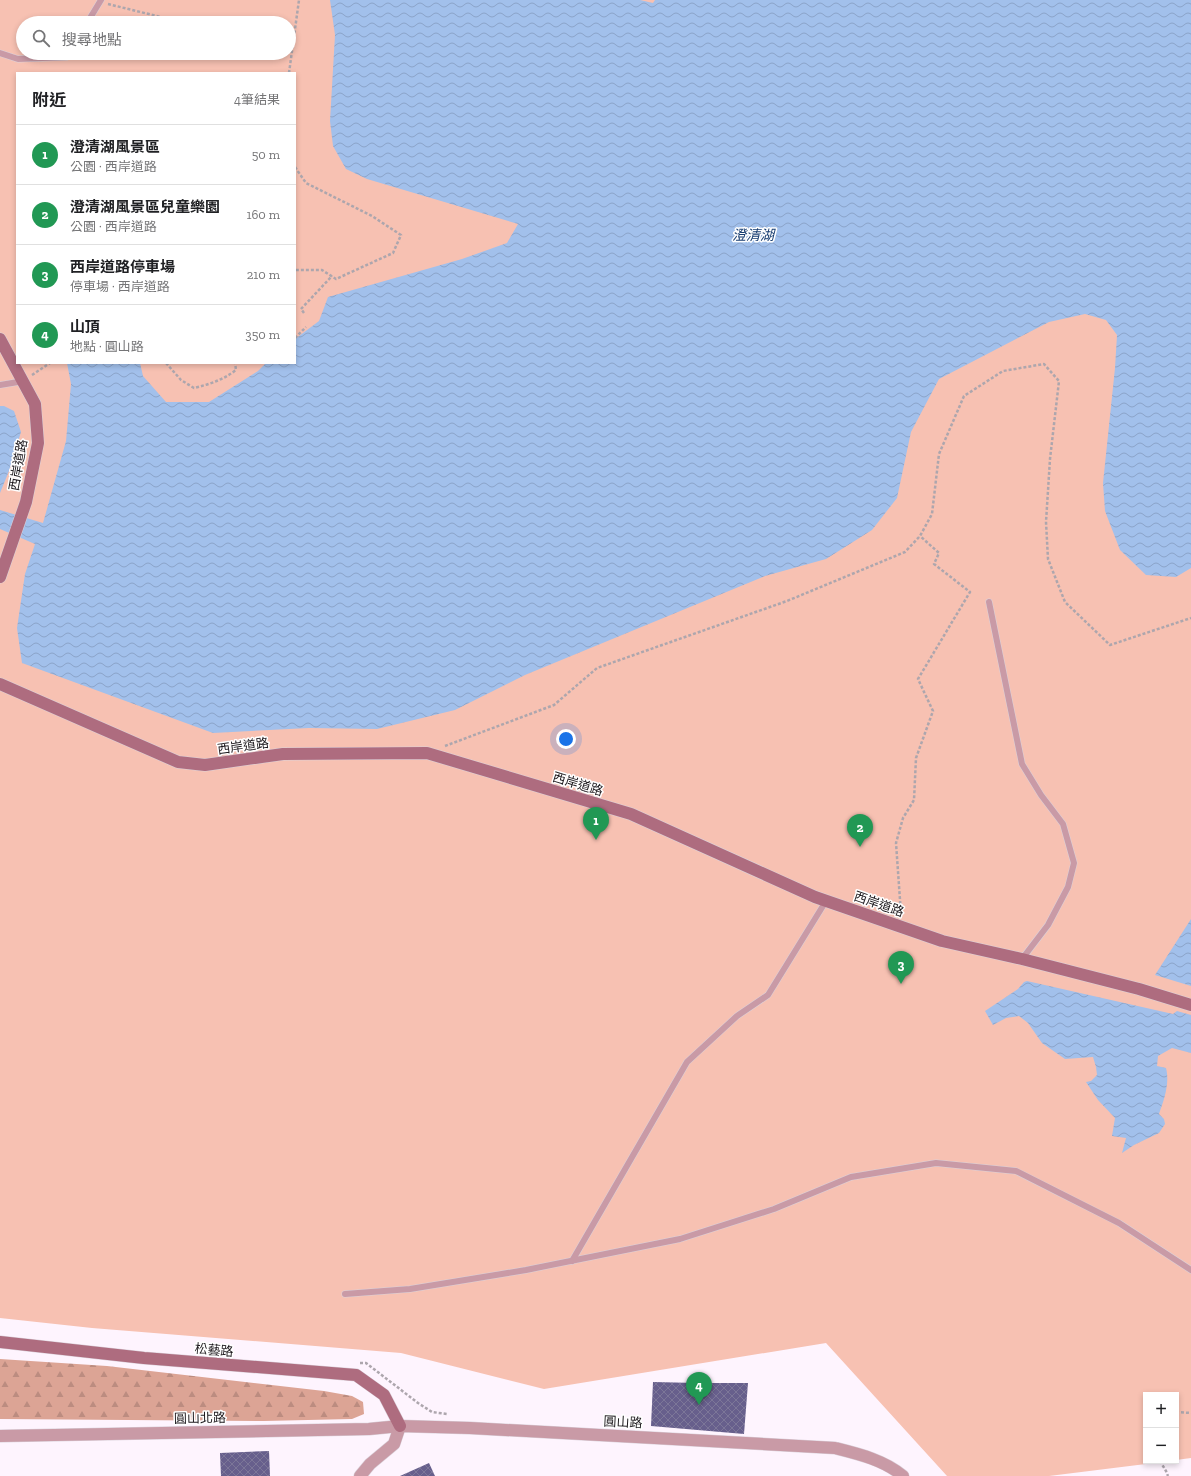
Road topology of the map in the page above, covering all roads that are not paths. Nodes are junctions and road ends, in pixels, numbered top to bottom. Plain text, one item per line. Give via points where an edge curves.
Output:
1 (101, 1) edge
2 (92, 16) edge
3 (0, 53) edge
4 (16, 58) edge
5 (0, 339) edge
6 (24, 381) junction
7 (0, 385) edge
8 (0, 577) edge
9 (989, 602) dead end
10 (0, 684) edge
11 (826, 901) junction
12 (1022, 959) junction
13 (1191, 1005) edge
14 (572, 1261) junction
15 (1191, 1270) edge
16 (345, 1294) dead end
17 (0, 1342) edge
18 (400, 1426) junction
19 (0, 1436) edge
20 (360, 1476) edge
21 (903, 1476) edge

1 - 2 lane
3 - 4 lane
5 - 6 street, 西岸道路
6 - 7 lane
6 - 8 street, 西岸道路 via 35,404 38,443 26,502
9 - 12 lane via 1022,764 1041,796 1063,824 1074,863 1068,887 1048,925
10 - 11 street, 西岸道路 via 178,762 205,765 283,754 426,753 631,814
11 - 12 street, 西岸道路 via 942,941
11 - 14 lane via 768,995 736,1016 687,1062
12 - 13 street, 西岸道路
14 - 15 lane via 680,1239 774,1209 851,1177 936,1163 1016,1171 1119,1223
14 - 16 lane via 410,1289
17 - 18 street, 松藝路 via 144,1358 356,1376 384,1395
18 - 19 street, 圓山北路 via 361,1429
18 - 20 street via 394,1444
18 - 21 street, 圓山路 via 835,1448 874,1459

